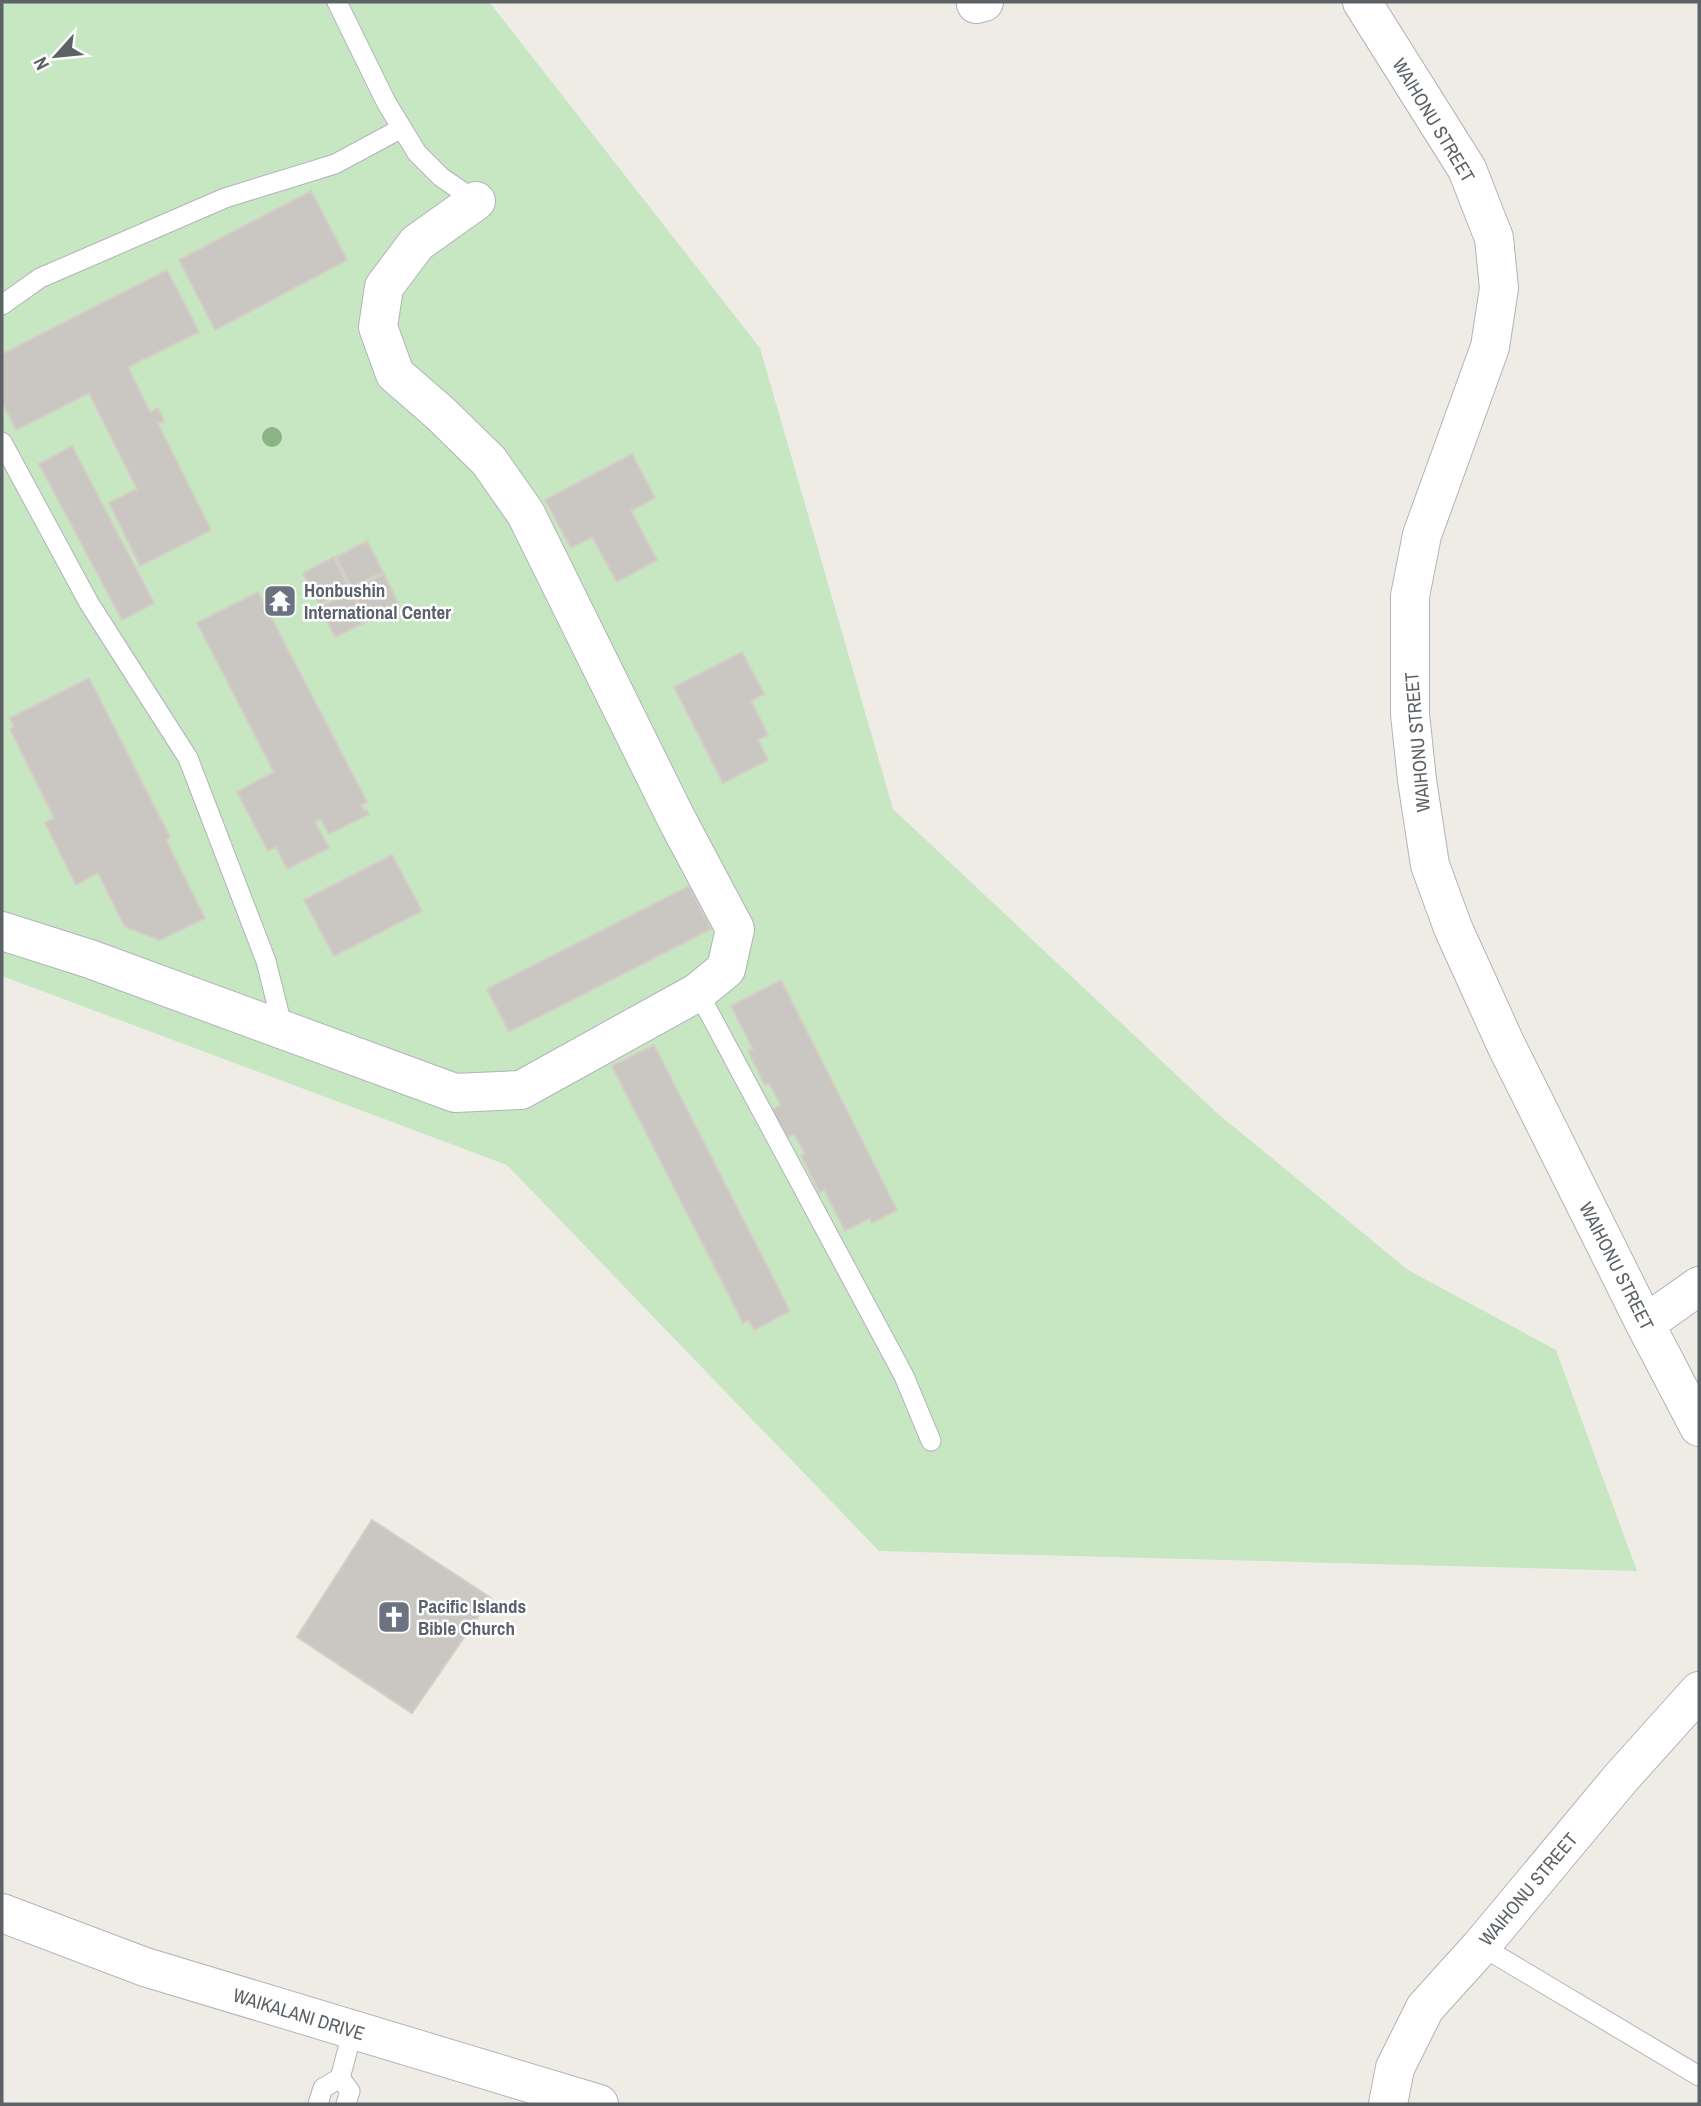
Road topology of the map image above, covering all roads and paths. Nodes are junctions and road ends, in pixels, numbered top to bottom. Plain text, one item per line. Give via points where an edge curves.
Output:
1 (337, 2) edge
2 (1362, 2) edge
3 (402, 128) junction
4 (476, 201) joint
5 (2, 304) edge
6 (2, 442) edge
7 (2, 931) edge
8 (698, 992) junction
9 (283, 1030) junction
10 (1699, 1286) edge
11 (1645, 1324) junction
12 (1699, 1427) edge
13 (931, 1441) dead end
14 (1699, 1691) edge
15 (2, 1913) edge
16 (1481, 1946) junction
17 (353, 2030) junction
18 (1699, 2076) edge
19 (340, 2078) junction
20 (318, 2104) edge
21 (346, 2104) edge
22 (599, 2104) edge
23 (1388, 2104) edge

1 - 3 lane
2 - 11 street, WAIHONU STREET via 1467,169 1494,237 1499,288 1490,347 1422,536 1410,596 1410,713 1430,865 1506,1045
3 - 4 lane via 417,153 441,177
3 - 5 lane via 335,164 225,198 40,278
4 - 8 street via 417,243 384,288 378,327 395,374 489,461 526,514 735,929 726,969
6 - 9 lane via 89,603 188,758 266,961
7 - 9 street
8 - 9 street via 521,1090 455,1093
8 - 13 lane via 904,1376
10 - 11 street
11 - 12 street, WAIHONU STREET
14 - 16 street, WAIHONU STREET
15 - 17 street, WAIKALANI DRIVE via 145,1967
16 - 18 lane
16 - 23 street, WAIHONU STREET via 1425,2008 1395,2068
17 - 19 lane
17 - 22 street, WAIKALANI DRIVE
19 - 20 lane via 323,2088
19 - 21 lane via 350,2091

